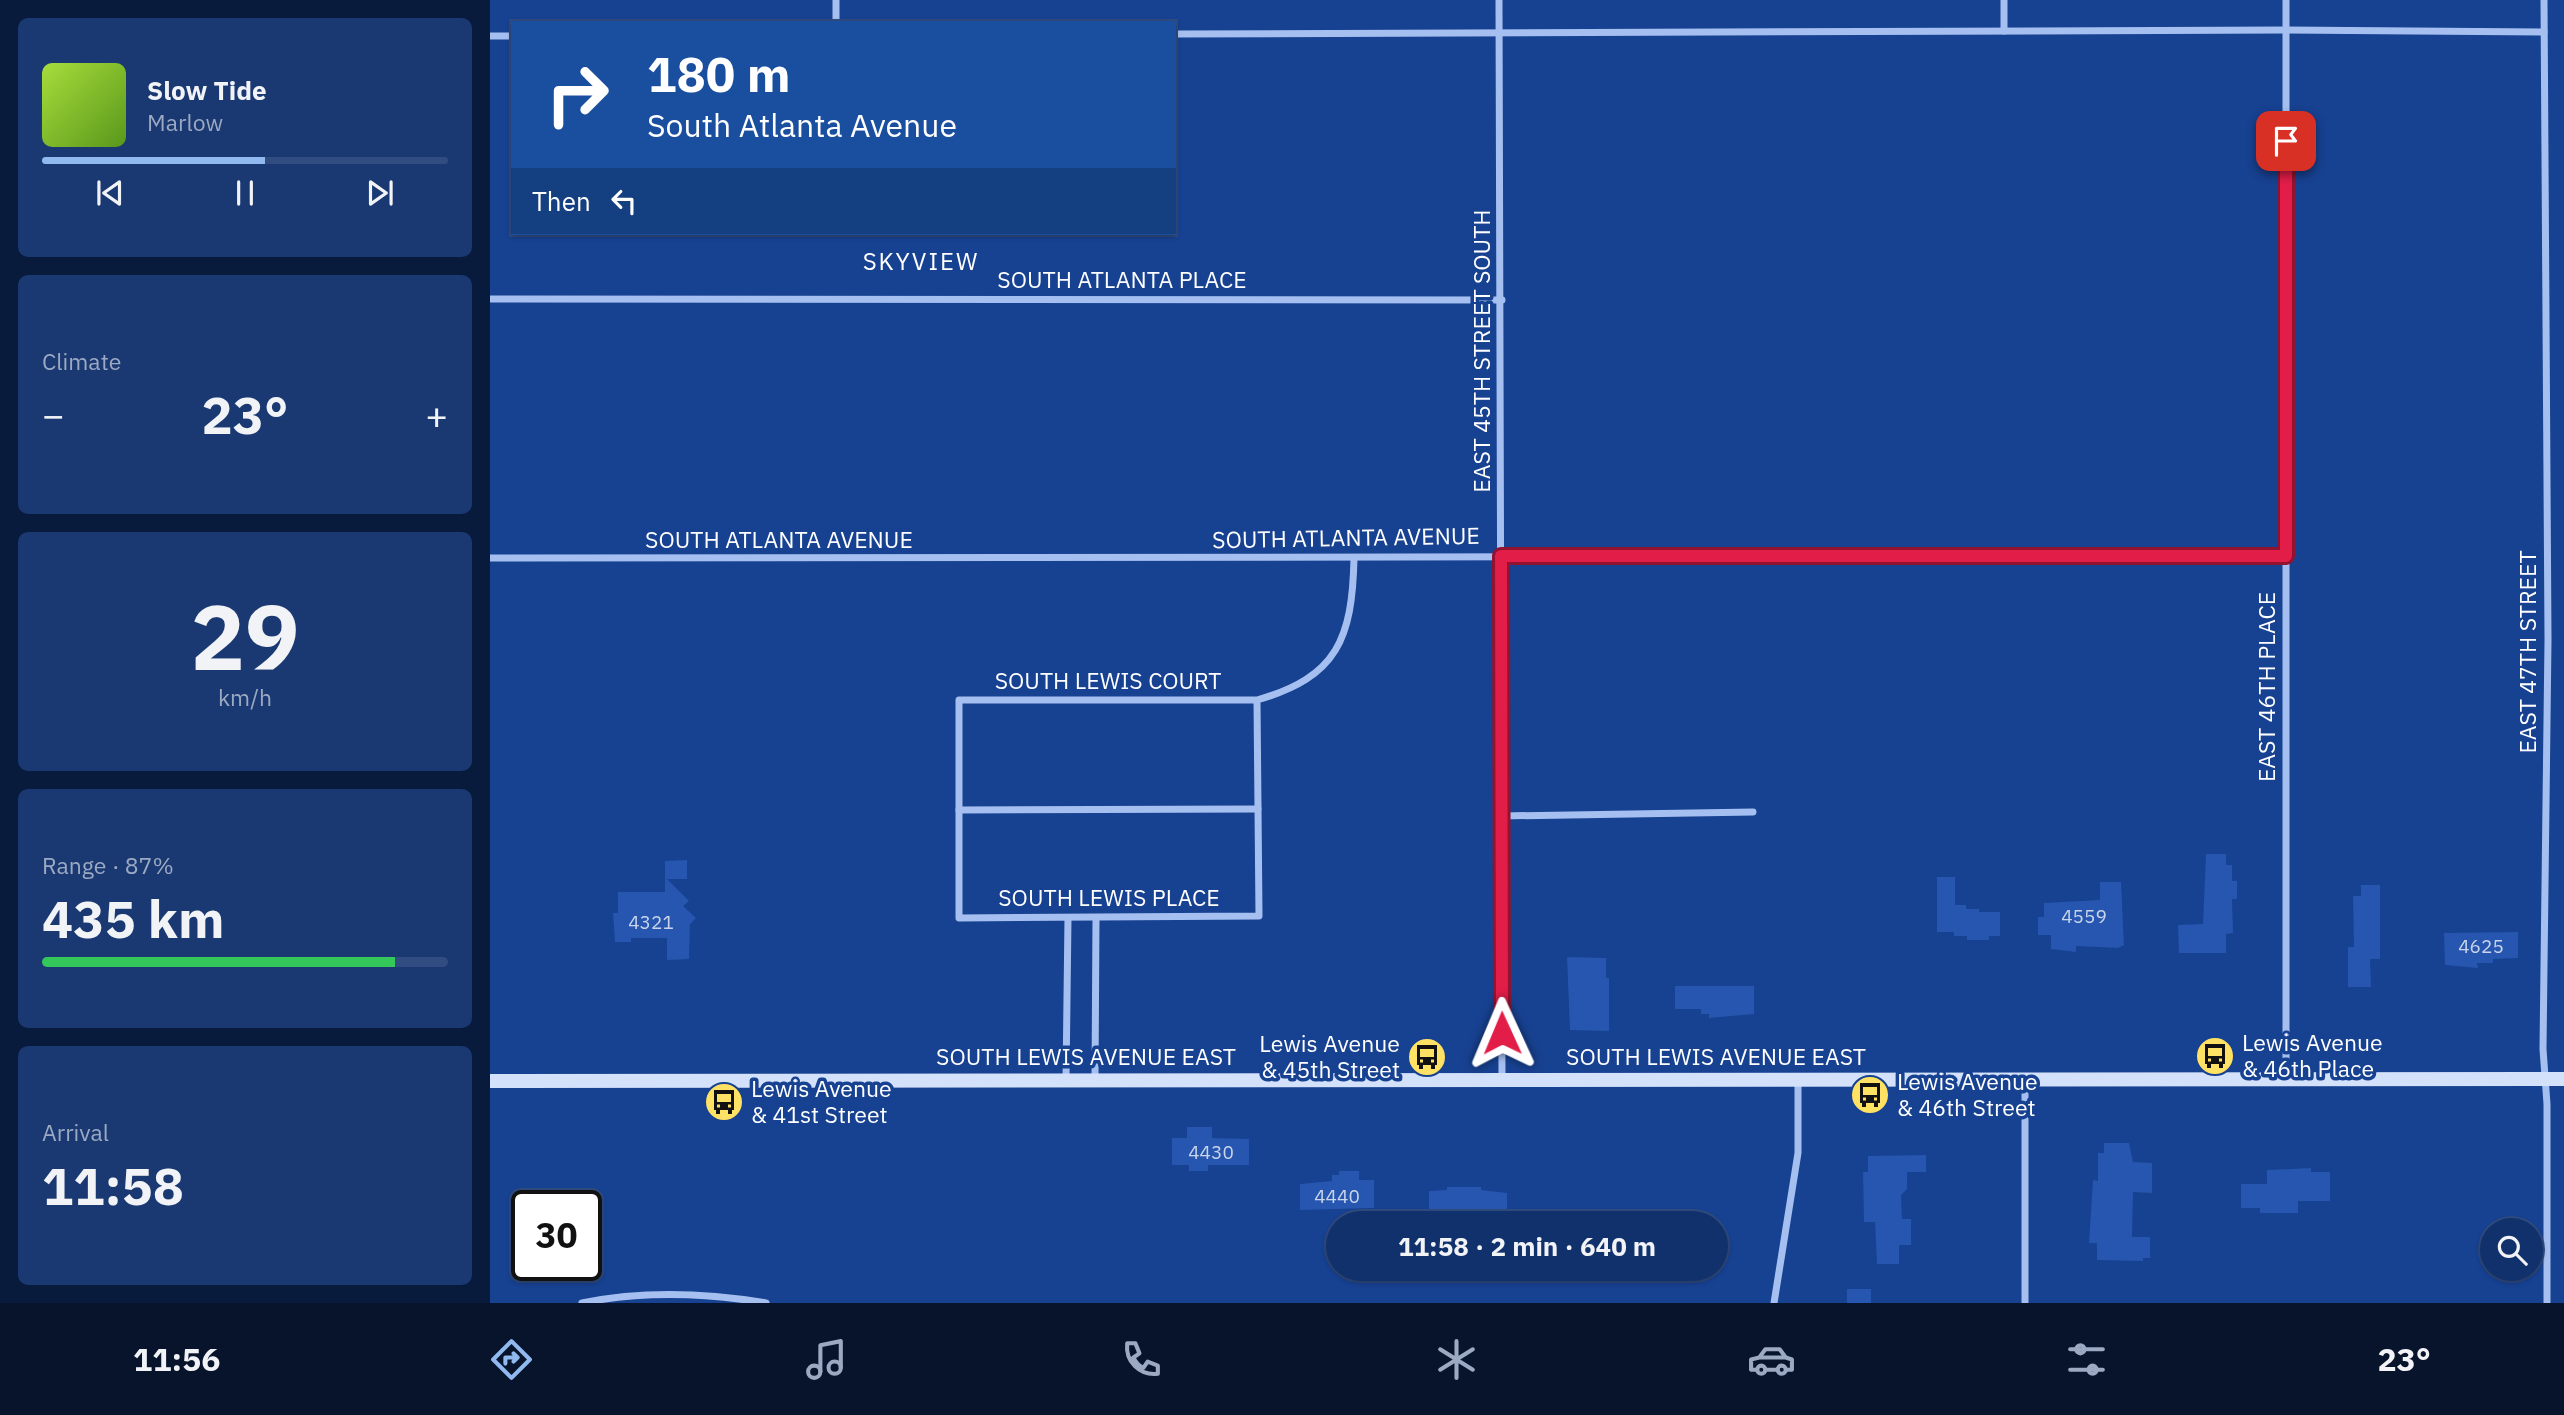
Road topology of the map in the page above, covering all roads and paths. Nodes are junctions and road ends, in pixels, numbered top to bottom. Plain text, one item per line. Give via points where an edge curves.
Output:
1 (836, 0) edge
2 (1499, 0) edge
3 (2004, 0) edge
4 (2286, 0) edge
5 (2544, 0) edge
6 (836, 21) edge
7 (2286, 30) junction
8 (1500, 32) junction
9 (2004, 32) junction
10 (2544, 32) junction
11 (1176, 34) edge
12 (490, 36) edge
13 (511, 36) edge
14 (490, 299) edge
15 (1502, 300) junction
16 (1501, 556) junction
17 (2286, 556) junction
18 (490, 558) edge
19 (1354, 559) junction
20 (1257, 700) junction
21 (1258, 809) junction
22 (960, 810) junction
23 (1753, 812) dead end
24 (1501, 816) junction
25 (1068, 918) junction
26 (1096, 918) junction
27 (1066, 1079) junction
28 (1095, 1079) junction
29 (2025, 1079) junction
30 (2286, 1079) junction
31 (2546, 1079) junction
32 (2564, 1079) edge
33 (1502, 1080) junction
34 (1798, 1080) junction
35 (490, 1081) edge
36 (582, 1303) edge
37 (766, 1303) edge
38 (1774, 1303) edge
39 (2025, 1303) edge
40 (2547, 1303) edge

1 - 6 street
2 - 8 street, EAST 45TH STREET SOUTH
3 - 9 street
4 - 7 street, EAST 46TH PLACE
5 - 10 street, EAST 47TH STREET
7 - 9 street
7 - 10 street
7 - 17 street, EAST 46TH PLACE
8 - 9 street
8 - 11 street
8 - 15 street, EAST 45TH STREET SOUTH
10 - 31 street, EAST 47TH STREET
12 - 13 street
14 - 15 street, SOUTH ATLANTA PLACE
15 - 16 street, EAST 45TH STREET SOUTH
16 - 17 street, SOUTH ATLANTA AVENUE
16 - 19 street, SOUTH ATLANTA AVENUE
16 - 24 street, EAST 45TH STREET SOUTH
17 - 30 street, EAST 46TH PLACE
18 - 19 street, SOUTH ATLANTA AVENUE
19 - 20 street via 1351,613 1334,653 1300,684
20 - 21 street
20 - 22 street, SOUTH LEWIS COURT via 960,701
21 - 22 street
21 - 26 street, SOUTH LEWIS PLACE via 1259,916
22 - 25 street, SOUTH LEWIS PLACE via 959,918
23 - 24 street
24 - 33 street, EAST 45TH STREET SOUTH
25 - 26 street, SOUTH LEWIS PLACE
25 - 27 street
26 - 28 street
27 - 28 main road, SOUTH LEWIS AVENUE EAST
27 - 35 main road, SOUTH LEWIS AVENUE EAST
28 - 33 main road, SOUTH LEWIS AVENUE EAST
29 - 30 main road, SOUTH LEWIS AVENUE EAST
29 - 34 main road, SOUTH LEWIS AVENUE EAST
29 - 39 street
30 - 31 main road, SOUTH LEWIS AVENUE EAST
31 - 32 main road, SOUTH LEWIS AVENUE EAST
31 - 40 street, EAST 47TH STREET
33 - 34 main road, SOUTH LEWIS AVENUE EAST
34 - 38 street via 1798,1153
36 - 37 street via 666,1295

